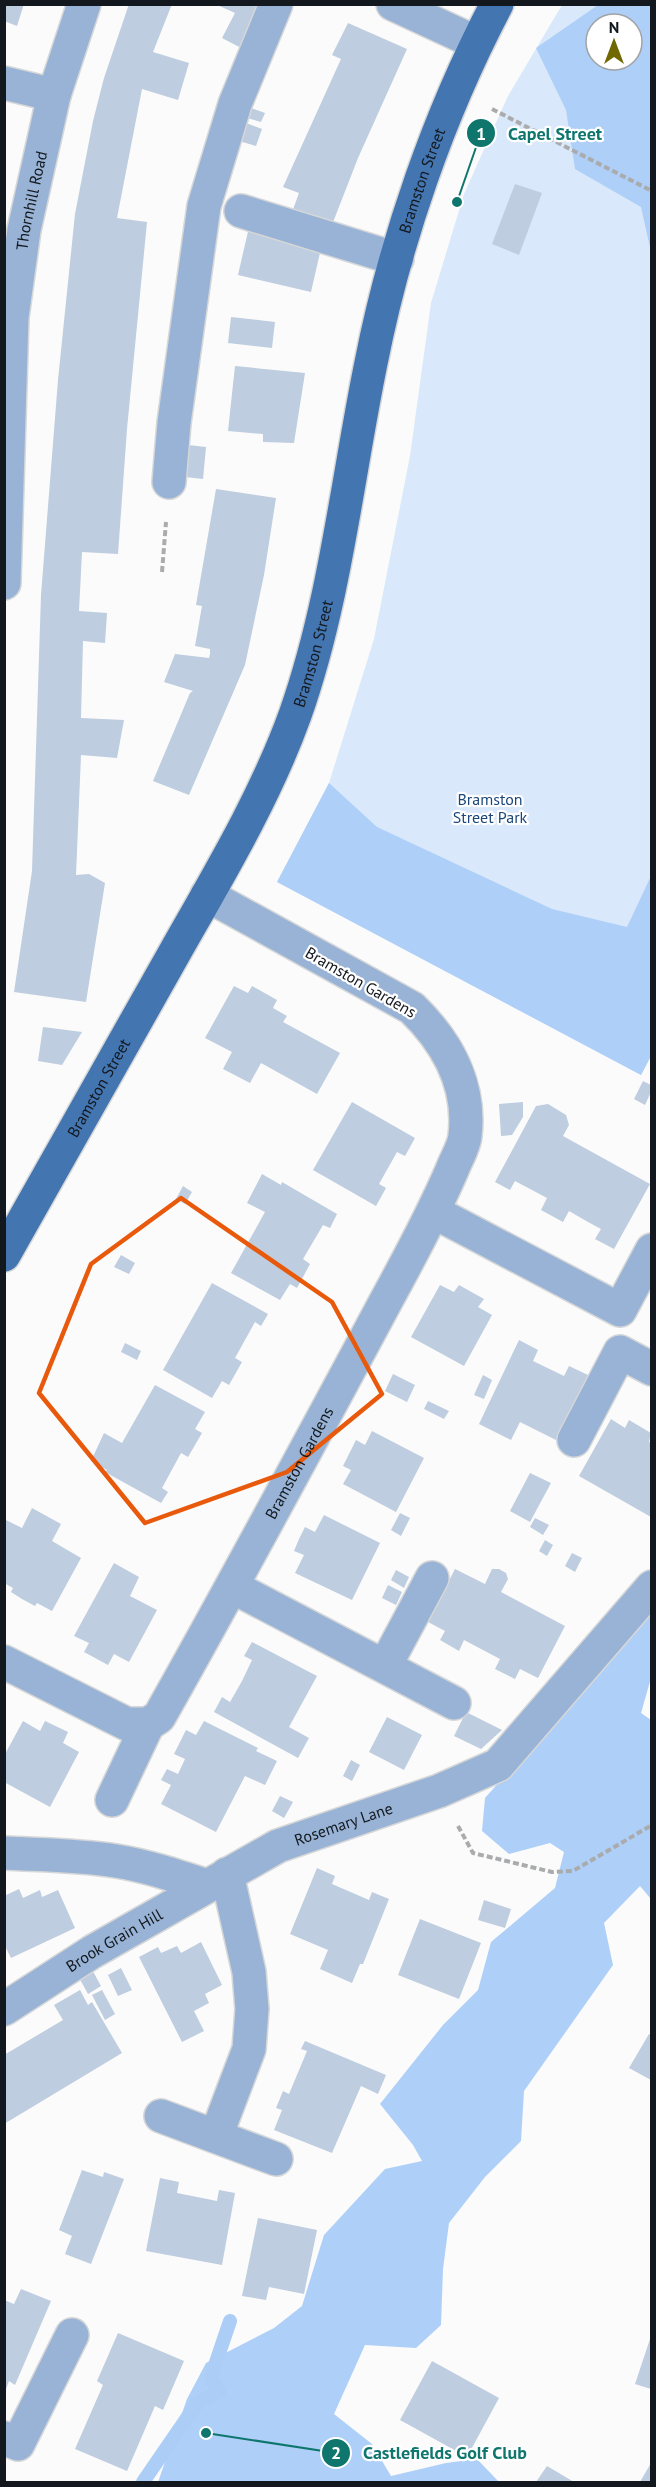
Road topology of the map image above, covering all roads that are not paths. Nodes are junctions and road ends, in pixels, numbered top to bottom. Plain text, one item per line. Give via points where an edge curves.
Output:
1 (84, 4) edge
2 (276, 4) edge
3 (393, 4) edge
4 (498, 4) edge
5 (477, 43) junction
6 (4, 82) edge
7 (54, 95) junction
8 (241, 211) dead end
9 (397, 259) junction
10 (169, 482) road end
11 (4, 583) edge
12 (207, 895) junction
13 (434, 1212) junction
14 (651, 1250) edge
15 (4, 1255) edge
16 (620, 1310) junction
17 (620, 1352) junction
18 (651, 1369) edge
19 (574, 1440) dead end
20 (432, 1578) dead end
21 (233, 1587) junction
22 (651, 1587) edge
23 (4, 1662) edge
24 (385, 1666) junction
25 (454, 1703) dead end
26 (148, 1724) junction
27 (112, 1800) dead end
28 (4, 1853) edge
29 (217, 1880) junction
30 (4, 2009) edge
31 (161, 2116) dead end
32 (216, 2136) junction
33 (276, 2159) dead end
34 (72, 2335) dead end
35 (4, 2438) edge

1 - 7 street, Thornhill Road
2 - 10 street via 235,104 204,206
3 - 5 street
4 - 5 main road, Bramston Street
5 - 9 main road, Bramston Street
6 - 7 street
7 - 11 street, Thornhill Road via 24,230 12,317
8 - 9 street
9 - 12 main road, Bramston Street via 371,361 328,594 309,671 266,783
12 - 13 street, Bramston Gardens via 412,1008 433,1028 459,1075 466,1105 465,1138
12 - 15 main road, Bramston Street
13 - 16 street
13 - 21 street, Bramston Gardens
14 - 16 street
16 - 17 street
17 - 18 street
17 - 19 street
20 - 24 street
21 - 24 street
21 - 26 street, Bramston Gardens via 159,1717
22 - 29 street, Rosemary Lane via 498,1765 439,1791 278,1846
23 - 26 street via 127,1724
24 - 25 street
26 - 27 street, Bramston Gardens
28 - 29 street via 118,1861
29 - 30 street, Brook Grain Hill via 92,1952
29 - 32 street via 247,1961 252,2008 249,2049
31 - 32 street
32 - 33 street
34 - 35 street via 18,2444

